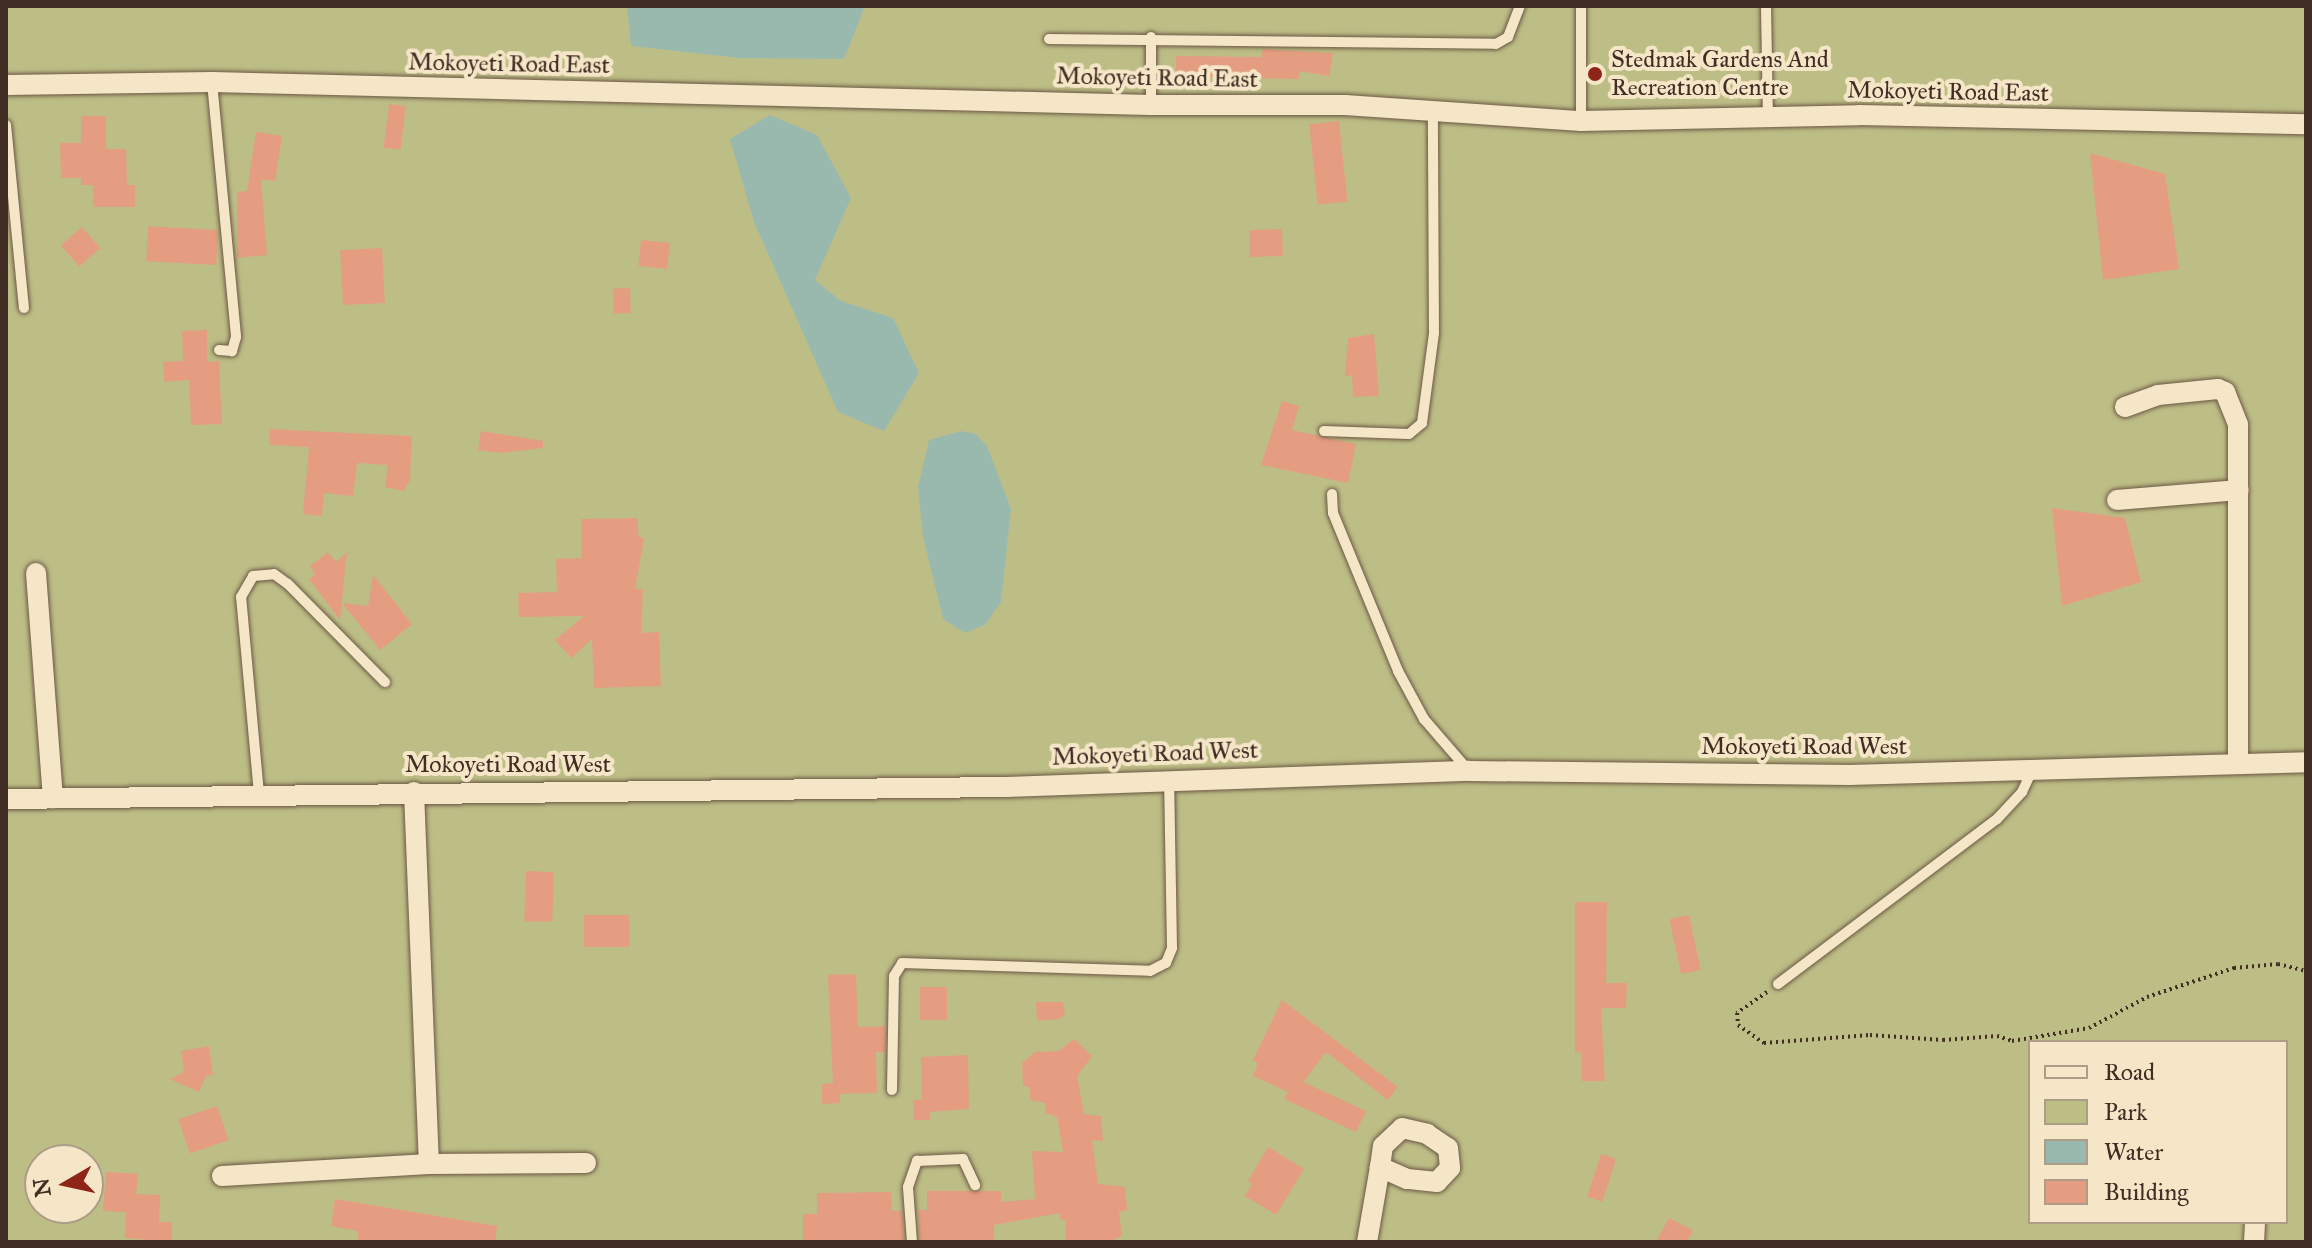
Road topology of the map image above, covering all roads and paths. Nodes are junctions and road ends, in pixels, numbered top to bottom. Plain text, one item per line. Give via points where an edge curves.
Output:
1 (1520, 6) edge
2 (1581, 6) edge
3 (1766, 6) edge
4 (1151, 37) junction
5 (1049, 39) dead end
6 (212, 82) junction
7 (6, 85) edge
8 (1151, 105) junction
9 (1433, 114) junction
10 (1768, 117) junction
11 (1581, 121) junction
12 (2306, 124) edge
13 (6, 125) edge
14 (24, 308) dead end
15 (219, 350) dead end
16 (2125, 407) dead end
17 (1324, 431) dead end
18 (2239, 490) junction
19 (1332, 494) dead end
20 (2117, 500) dead end
21 (36, 573) dead end
22 (385, 682) dead end
23 (2306, 762) edge
24 (2238, 763) junction
25 (2033, 769) junction
26 (1470, 771) junction
27 (1169, 778) junction
28 (414, 792) junction
29 (259, 794) junction
30 (53, 798) junction
31 (6, 799) edge
32 (2306, 971) edge
33 (1778, 984) joint
34 (892, 1090) dead end
35 (586, 1163) dead end
36 (429, 1164) junction
37 (1380, 1167) dead end
38 (222, 1176) dead end
39 (975, 1185) dead end
40 (912, 1242) edge
41 (1367, 1242) edge

1 - 4 lane via 1508,37 1496,44
2 - 11 lane
3 - 10 lane
4 - 5 lane
4 - 8 lane
6 - 7 street, Mokoyeti Road East
6 - 8 street, Mokoyeti Road East
6 - 15 lane via 236,337 232,351
8 - 9 street, Mokoyeti Road East via 1345,105
9 - 11 street, Mokoyeti Road East
9 - 17 lane via 1434,333 1422,423 1409,434
10 - 11 street, Mokoyeti Road East
10 - 12 street, Mokoyeti Road East
13 - 14 lane
16 - 18 street via 2184,390 2225,392 2238,425
18 - 20 street
18 - 24 street
19 - 26 lane via 1333,513 1398,671 1424,719
21 - 30 street
22 - 29 lane via 288,584 274,574 253,576 241,597
23 - 24 street, Mokoyeti Road West
24 - 25 street, Mokoyeti Road West
25 - 26 street, Mokoyeti Road West via 1850,775
25 - 33 lane via 2022,792 1997,819
26 - 27 street, Mokoyeti Road West
27 - 28 street, Mokoyeti Road West via 1006,787
27 - 34 lane via 1172,948 1166,963 1150,971 902,963 894,976
28 - 29 street, Mokoyeti Road West
28 - 36 street
29 - 30 street, Mokoyeti Road West
30 - 31 street, Mokoyeti Road West
32 - 33 path via 2278,964 2234,968 2147,997 2089,1028 2012,1041 1997,1036 1943,1040 1870,1035 1764,1043 1738,1025 1737,1013
35 - 36 street
36 - 38 street
37 - 41 street
39 - 40 lane via 963,1159 917,1161 908,1187

